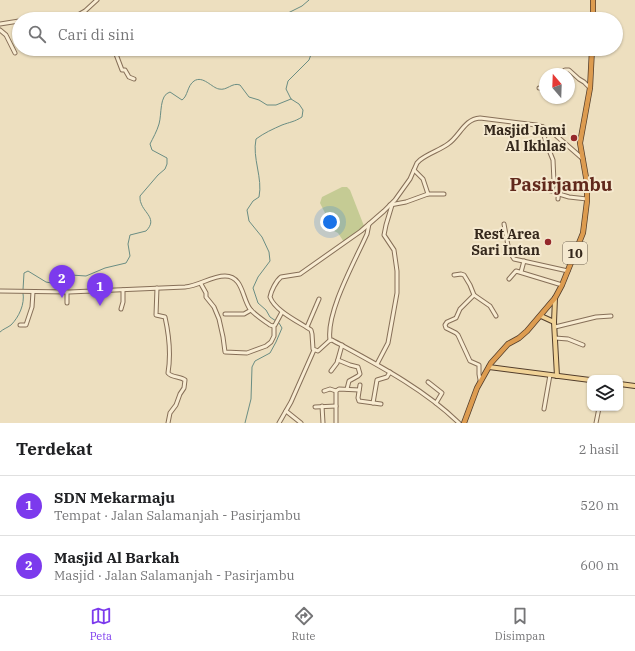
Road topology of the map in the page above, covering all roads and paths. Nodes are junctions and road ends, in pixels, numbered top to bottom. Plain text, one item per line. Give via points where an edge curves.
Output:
1 (97, 0) edge
2 (593, 0) edge
3 (83, 12) edge
4 (593, 12) edge
5 (12, 22) edge
6 (0, 24) edge
7 (0, 30) edge
8 (12, 46) edge
9 (117, 56) edge
10 (592, 56) edge
11 (575, 75) edge
12 (134, 79) dead end
13 (590, 88) junction
14 (543, 127) junction
15 (582, 159) junction
16 (414, 170) junction
17 (554, 182) junction
18 (541, 189) dead end
19 (428, 194) junction
20 (444, 194) dead end
21 (559, 194) junction
22 (558, 199) dead end
23 (587, 199) junction
24 (391, 205) junction
25 (369, 224) junction
26 (504, 224) dead end
27 (524, 261) junction
28 (568, 271) junction
29 (521, 272) junction
30 (454, 275) dead end
31 (509, 279) dead end
32 (201, 284) junction
33 (562, 286) junction
34 (157, 288) junction
35 (123, 290) junction
36 (0, 291) edge
37 (33, 292) junction
38 (67, 292) junction
39 (474, 295) junction
40 (555, 298) junction
41 (319, 299) dead end
42 (67, 302) dead end
43 (121, 309) dead end
44 (251, 310) junction
45 (282, 312) junction
46 (225, 314) dead end
47 (496, 316) dead end
48 (541, 316) junction
49 (611, 316) dead end
50 (554, 322) junction
51 (20, 325) dead end
52 (275, 325) junction
53 (306, 327) junction
54 (555, 327) junction
55 (555, 338) junction
56 (330, 340) junction
57 (342, 345) junction
58 (583, 345) dead end
59 (314, 350) junction
60 (338, 360) junction
61 (377, 364) junction
62 (489, 367) junction
63 (331, 371) dead end
64 (390, 372) junction
65 (550, 375) junction
66 (557, 376) junction
67 (480, 380) junction
68 (587, 380) edge
69 (428, 382) dead end
70 (623, 384) edge
71 (360, 385) dead end
72 (635, 386) edge
73 (347, 389) junction
74 (324, 390) dead end
75 (359, 390) junction
76 (336, 391) junction
77 (373, 403) junction
78 (436, 403) junction
79 (381, 404) dead end
80 (315, 406) dead end
81 (322, 406) junction
82 (336, 406) junction
83 (544, 409) dead end
84 (286, 411) junction
85 (598, 411) edge
86 (168, 423) edge
87 (279, 423) edge
88 (302, 423) edge
89 (323, 423) edge
90 (336, 423) edge
91 (459, 423) edge
92 (464, 423) edge
93 (596, 423) edge

1 - 3 street
2 - 4 highway
5 - 6 street
7 - 8 street
9 - 12 street via 122,70
10 - 13 highway, 10
11 - 13 street
13 - 15 highway, 10 via 581,136
14 - 15 street
14 - 16 street via 476,118 448,144 420,160
14 - 17 street via 553,160
15 - 23 highway, 10
16 - 19 street via 423,179
16 - 24 street
17 - 18 street via 552,191
17 - 21 street via 559,185
19 - 20 street
19 - 24 street
21 - 22 street
21 - 23 street
23 - 28 highway, 10 via 583,233
24 - 25 street
24 - 61 street via 384,235 394,250 397,297 388,343
25 - 45 street via 304,272 278,279 270,297
25 - 56 street via 340,293 329,329
26 - 27 street via 510,253 514,259
27 - 28 street
27 - 29 street
28 - 33 highway, 10
29 - 31 street via 515,271
29 - 33 street
30 - 39 street via 464,275
32 - 34 street
32 - 44 street via 229,277 239,284
32 - 52 street via 219,319 225,352 248,353 266,346 274,336
33 - 40 highway, 10
34 - 35 street
34 - 86 street via 156,315 164,316 167,330 170,363 168,373 185,380 184,388 170,413
35 - 38 street
35 - 43 street
36 - 37 street
37 - 38 street
37 - 51 street via 28,320 25,326
38 - 42 street
39 - 47 street via 490,306
39 - 67 street via 460,309 456,318 447,322 445,327 456,333 470,361 479,364
40 - 48 highway, 10
40 - 50 main road
41 - 53 street
44 - 46 street via 244,314
44 - 52 street via 270,325
45 - 52 street
45 - 53 street
48 - 50 main road
48 - 62 highway, 10 via 519,338 508,344
49 - 54 street
50 - 54 main road
53 - 59 street via 312,332
54 - 55 main road
55 - 58 street via 568,339
55 - 66 main road
56 - 57 street
56 - 59 street via 319,350
57 - 60 street
57 - 61 street
59 - 84 street
60 - 63 street
60 - 73 street via 358,367 359,370 358,376 349,381
61 - 64 street
62 - 65 main road
62 - 67 highway, 10
64 - 77 street via 387,377 377,380
64 - 78 street
65 - 66 main road
65 - 83 street
66 - 68 main road
67 - 92 highway, 10
69 - 78 street via 442,393
70 - 72 main road
71 - 75 street
73 - 75 street
73 - 76 street
74 - 76 street
75 - 77 street via 359,401
76 - 82 street
77 - 79 street
78 - 91 street
80 - 81 street
81 - 82 street
81 - 89 street
82 - 90 street
84 - 87 street
84 - 88 street
85 - 93 street

